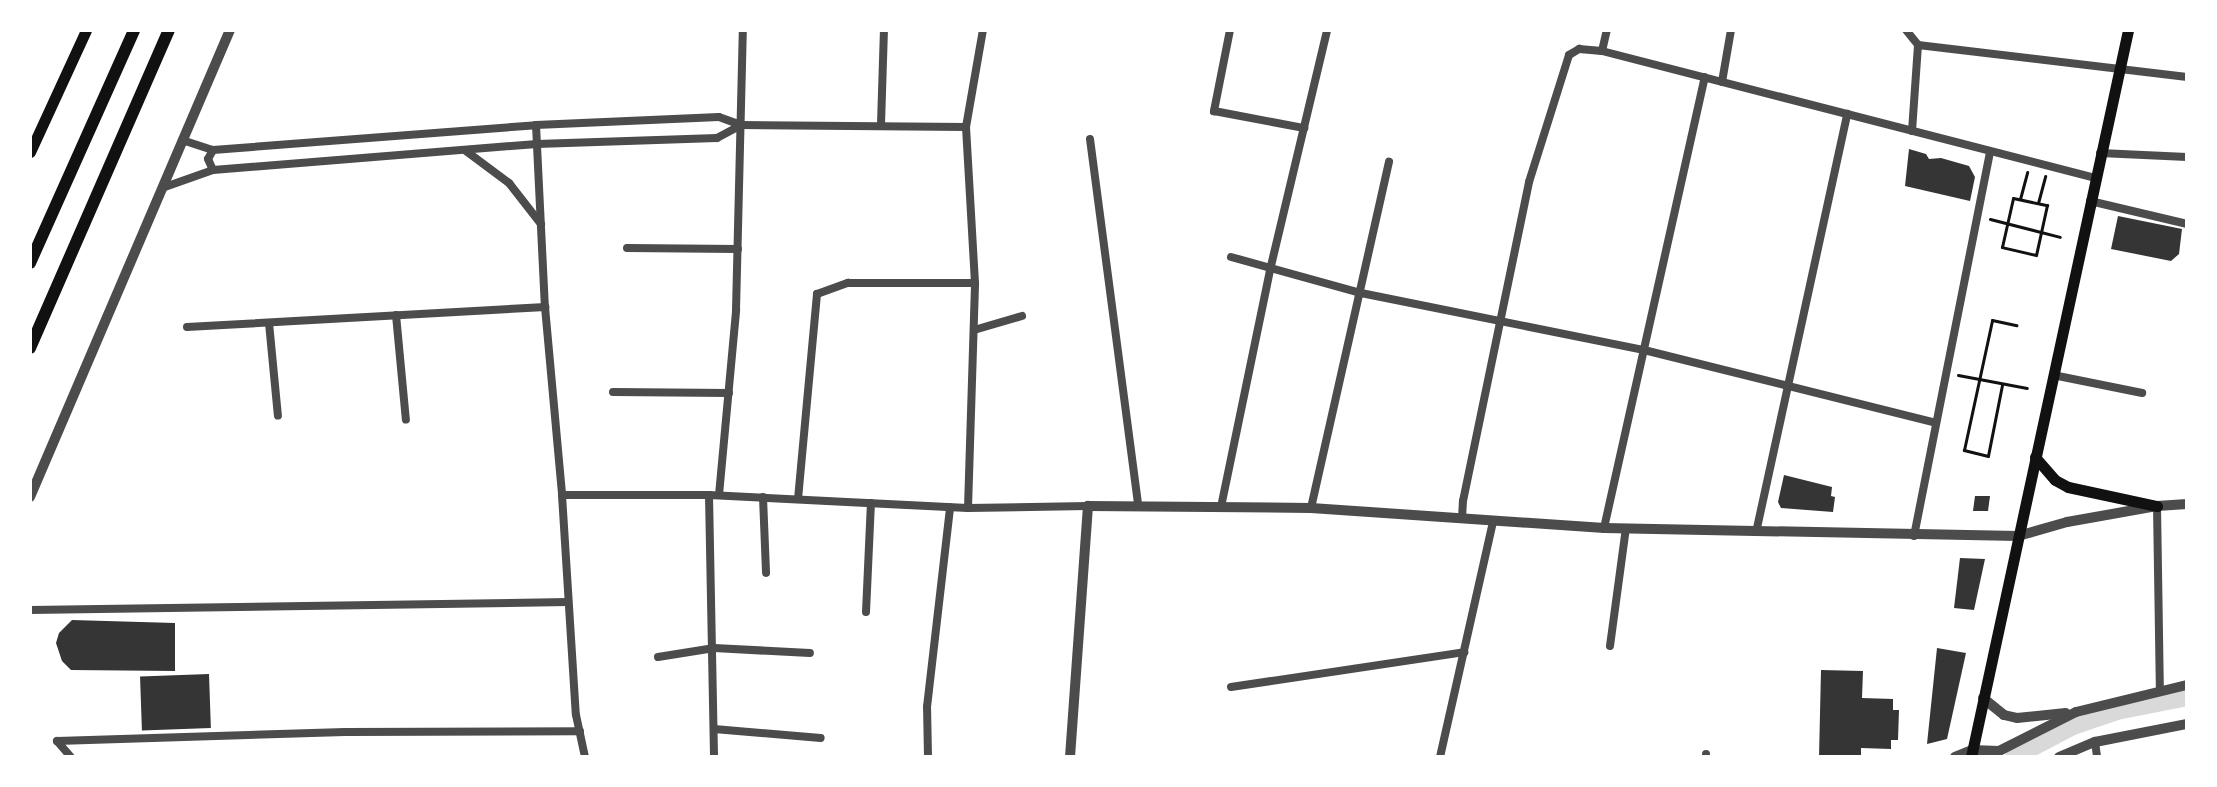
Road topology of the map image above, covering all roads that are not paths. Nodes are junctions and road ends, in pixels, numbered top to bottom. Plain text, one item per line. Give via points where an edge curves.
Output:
1 (86, 30) edge
2 (134, 30) edge
3 (169, 30) edge
4 (230, 30) edge
5 (743, 30) edge
6 (884, 30) edge
7 (983, 30) edge
8 (1230, 30) edge
9 (1327, 30) edge
10 (1607, 30) edge
11 (1731, 30) edge
12 (1906, 30) edge
13 (2128, 30) edge
14 (1918, 45) junction
15 (1602, 51) junction
16 (2119, 70) junction
17 (1705, 77) junction
18 (2187, 77) edge
19 (1722, 82) junction
20 (1847, 114) junction
21 (881, 124) junction
22 (536, 125) junction
23 (741, 125) junction
24 (966, 127) junction
25 (1304, 128) junction
26 (1912, 131) junction
27 (1090, 139) dead end
28 (182, 140) junction
29 (537, 144) junction
30 (213, 150) junction
31 (465, 151) junction
32 (30, 152) edge
33 (1990, 152) junction
34 (2100, 153) junction
35 (2187, 157) edge
36 (1389, 162) dead end
37 (213, 170) junction
38 (2096, 178) junction
39 (161, 188) junction
40 (2090, 201) junction
41 (541, 224) junction
42 (2187, 224) edge
43 (627, 248) dead end
44 (738, 249) junction
45 (1231, 257) dead end
46 (30, 263) edge
47 (1270, 270) junction
48 (975, 283) junction
49 (1361, 293) junction
50 (545, 307) junction
51 (396, 315) junction
52 (1022, 316) dead end
53 (1499, 321) junction
54 (269, 323) junction
55 (187, 327) dead end
56 (974, 330) junction
57 (30, 348) edge
58 (1644, 350) junction
59 (2053, 375) junction
60 (1789, 384) junction
61 (613, 392) dead end
62 (729, 393) junction
63 (2142, 393) dead end
64 (278, 416) dead end
65 (406, 420) dead end
66 (1936, 423) junction
67 (2035, 457) junction
68 (562, 495) junction
69 (714, 495) junction
70 (30, 497) edge
71 (763, 497) junction
72 (798, 499) junction
73 (871, 503) junction
74 (2187, 504) edge
75 (1138, 505) junction
76 (1088, 506) junction
77 (2157, 506) junction
78 (950, 507) junction
79 (1221, 507) junction
80 (968, 508) junction
81 (1311, 508) junction
82 (1462, 519) junction
83 (1493, 522) junction
84 (1604, 528) junction
85 (1626, 528) junction
86 (1757, 528) junction
87 (1914, 536) junction
88 (2018, 536) junction
89 (766, 573) dead end
90 (568, 602) junction
91 (30, 610) edge
92 (866, 612) dead end
93 (1610, 646) dead end
94 (714, 648) junction
95 (1464, 652) junction
96 (810, 653) dead end
97 (658, 657) dead end
98 (2187, 685) edge
99 (1231, 687) dead end
100 (2160, 690) junction
101 (1983, 698) junction
102 (2076, 712) junction
103 (2187, 724) edge
104 (714, 729) junction
105 (580, 731) junction
106 (821, 738) dead end
107 (2095, 742) junction
108 (1971, 754) edge
109 (71, 757) edge
110 (585, 757) edge
111 (714, 757) edge
112 (928, 757) edge
113 (1070, 757) edge
114 (1440, 757) edge
115 (1955, 757) edge
116 (2059, 757) edge
117 (2097, 757) edge

1 - 32 main road
2 - 46 highway
3 - 57 highway
4 - 28 street
5 - 23 street
6 - 21 street
7 - 24 street
8 - 25 street via 1214,111
9 - 25 street
10 - 15 street
11 - 19 street
12 - 14 street
13 - 16 main road
14 - 16 street
14 - 26 street
15 - 17 street
15 - 53 street via 1579,49 1569,55 1529,182
16 - 18 street
16 - 34 main road
17 - 19 street
17 - 58 street
19 - 20 street
20 - 26 street
20 - 60 street
21 - 23 street
21 - 24 street
22 - 23 street via 719,117
22 - 29 street
22 - 30 street
23 - 29 street via 717,138
23 - 44 street
24 - 48 street
25 - 47 street
26 - 33 street
27 - 75 street
28 - 30 street
28 - 39 street
29 - 31 street
29 - 41 street
30 - 37 street via 208,159
31 - 37 street
31 - 41 street via 509,183
33 - 38 street
33 - 66 street
34 - 35 street
34 - 38 main road
36 - 49 street
37 - 39 street
38 - 40 main road
39 - 70 street
40 - 42 street
40 - 59 main road
41 - 50 street
43 - 44 street
44 - 62 street
45 - 47 street
47 - 49 street
47 - 79 street
48 - 56 street
48 - 72 street via 848,283 817,294
49 - 53 street
49 - 81 street
50 - 51 street
50 - 68 street
51 - 54 street
51 - 65 street
52 - 56 street
53 - 58 street
53 - 82 street
54 - 55 street
54 - 64 street
56 - 80 street
58 - 60 street
58 - 84 street
59 - 63 street
59 - 67 main road
60 - 66 street
60 - 86 street
61 - 62 street
62 - 69 street
66 - 87 street
67 - 77 main road via 2068,487
67 - 88 main road
68 - 69 street
68 - 90 street
69 - 71 street
69 - 94 street
71 - 72 street
71 - 89 street
72 - 73 street
73 - 78 street
73 - 92 street
74 - 77 street
75 - 76 street
75 - 79 street
76 - 80 street
76 - 113 street
77 - 88 street
77 - 100 street
78 - 80 street
78 - 112 street via 927,707
79 - 81 street
81 - 82 street
82 - 83 street
83 - 84 street
83 - 95 street
84 - 85 street
85 - 86 street
85 - 93 street
86 - 87 street
87 - 88 street
88 - 101 main road
90 - 91 street
90 - 105 street
94 - 96 street
94 - 97 street
94 - 104 street
95 - 99 street
95 - 114 street
98 - 100 street
100 - 102 street
101 - 102 street via 2004,715 2017,718
101 - 108 main road
102 - 108 street via 1999,751
103 - 107 street
104 - 106 street
104 - 111 street
105 - 109 street via 57,741
105 - 110 street
107 - 116 street
107 - 117 street
108 - 115 street

